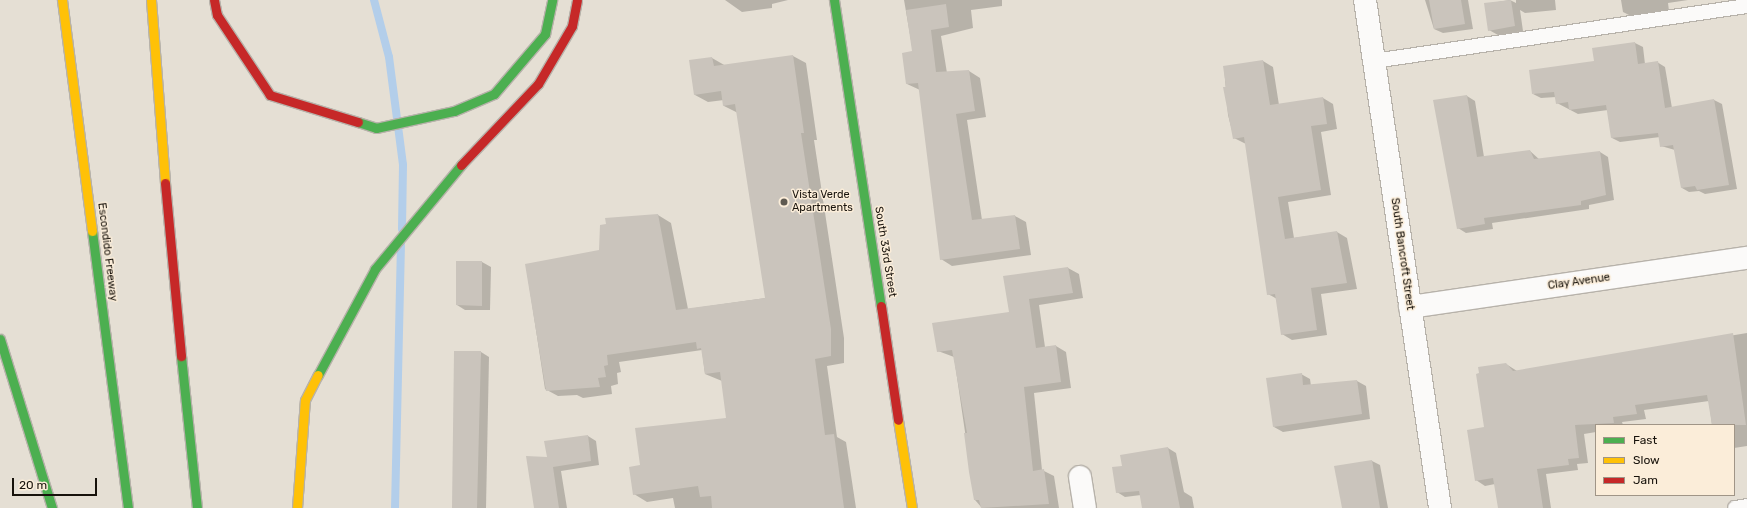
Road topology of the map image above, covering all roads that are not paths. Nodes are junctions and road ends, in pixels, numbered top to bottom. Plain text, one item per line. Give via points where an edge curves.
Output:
1 (62, 0) edge
2 (151, 0) edge
3 (214, 0) edge
4 (552, 0) edge
5 (577, 0) edge
6 (834, 0) edge
7 (1365, 0) edge
8 (1747, 6) edge
9 (1374, 61) junction
10 (1747, 258) edge
11 (1410, 307) junction
12 (0, 339) edge
13 (1080, 477) dead end
14 (1747, 506) edge
15 (52, 508) edge
16 (128, 508) edge
17 (197, 508) edge
18 (298, 508) edge
19 (912, 508) edge
20 (1085, 508) edge
21 (1440, 508) edge
22 (1735, 508) edge

1 - 16 main road, Escondido Freeway
2 - 17 main road via 168,226
3 - 4 main road via 217,14 270,95 376,128 454,111 494,94 545,34
5 - 18 main road via 572,26 538,84 460,166 375,269 305,400
6 - 19 main road, South 33rd Street
7 - 9 street, South Bancroft Street
8 - 9 lane
9 - 11 street, South Bancroft Street
10 - 11 street, Clay Avenue
11 - 21 street, South Bancroft Street
12 - 15 main road via 6,349
13 - 20 street
14 - 22 lane

